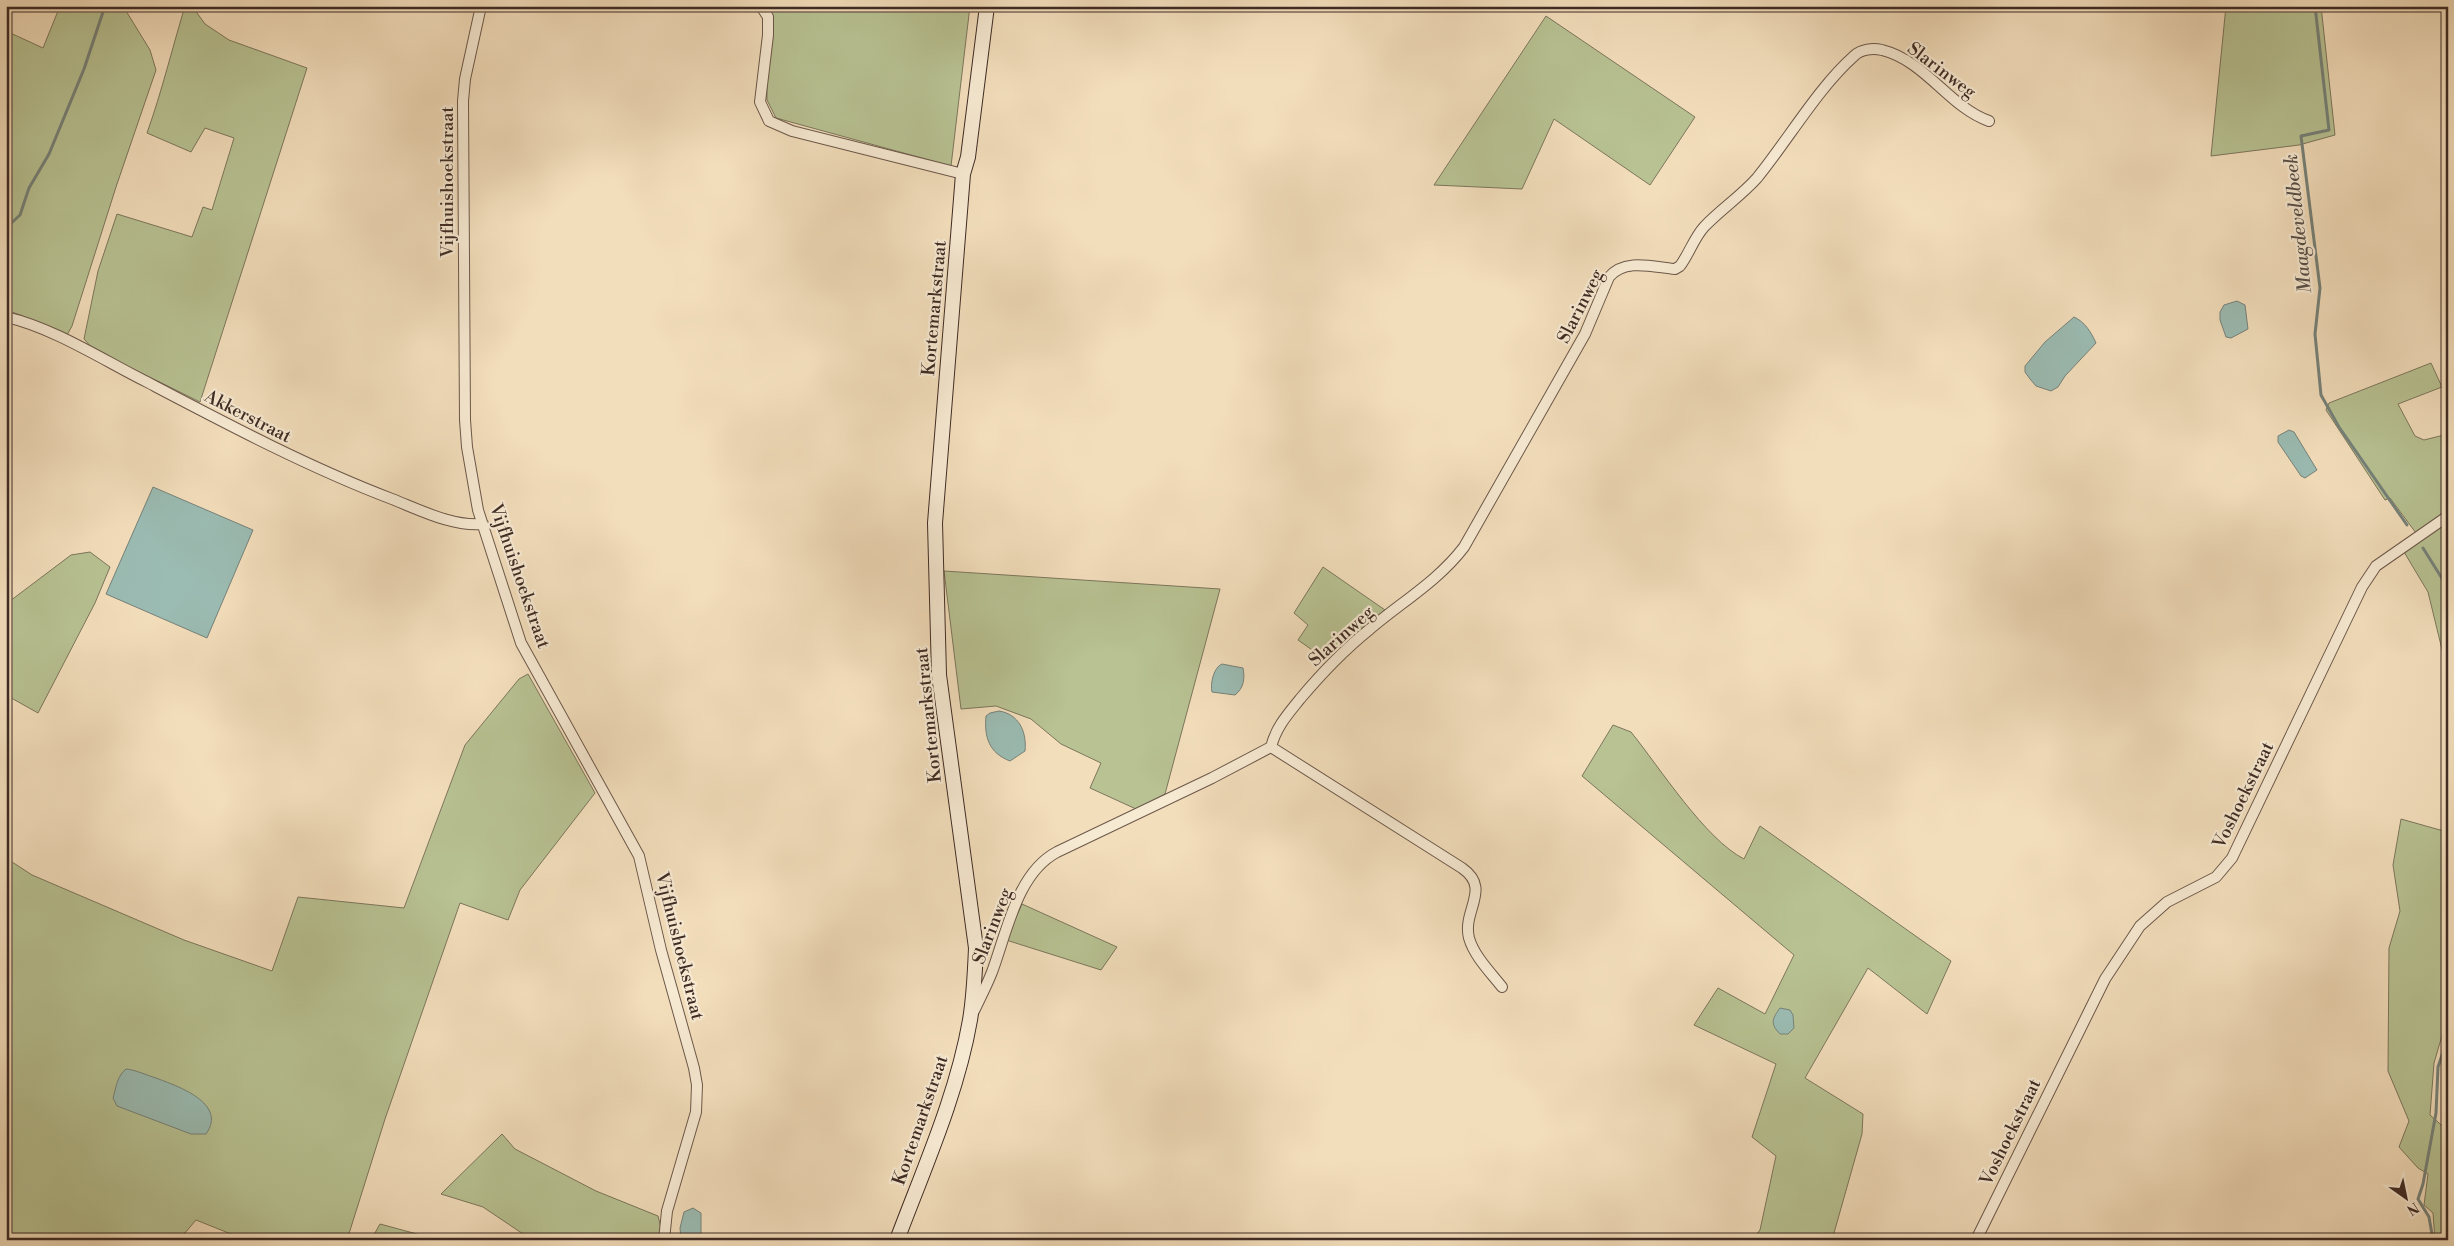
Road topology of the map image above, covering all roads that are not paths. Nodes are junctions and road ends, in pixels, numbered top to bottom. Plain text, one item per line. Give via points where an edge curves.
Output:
1 (481, 6) edge
2 (761, 6) edge
3 (987, 6) edge
4 (1989, 121) dead end
5 (963, 174) junction
6 (6, 317) edge
7 (2448, 516) edge
8 (483, 524) junction
9 (1271, 747) junction
10 (1502, 987) dead end
11 (970, 1020) junction
12 (664, 1240) edge
13 (897, 1240) edge
14 (1976, 1240) edge

1 - 8 street, Vijfhuishoekstraat via 463,101 462,192 465,420 472,478
2 - 5 street via 768,17 768,35 760,102 769,121 792,131
3 - 5 street, Kortemarkstraat via 968,158
4 - 9 street, Slarinweg via 1976,117 1930,77 1893,54 1867,49 1854,55 1756,179 1702,230 1680,266 1676,269 1628,265 1614,271 1585,334 1464,547 1449,567 1371,628 1311,686 1282,722
5 - 11 street, Kortemarkstraat via 935,523 939,675 976,948
6 - 8 street, Akkerstraat via 80,347 351,484 442,517 472,525
7 - 14 street, Voshoekstraat via 2376,566 2362,587 2232,858 2216,877 2167,902 2140,926 2105,979
8 - 12 street, Vijfhuishoekstraat via 521,642 639,856 661,950 689,1045 697,1085 696,1112 667,1211
9 - 10 street via 1474,878 1477,889 1467,925 1470,941
9 - 11 street, Slarinweg via 1057,852 1040,864 1021,893
11 - 13 street, Kortemarkstraat via 941,1124

